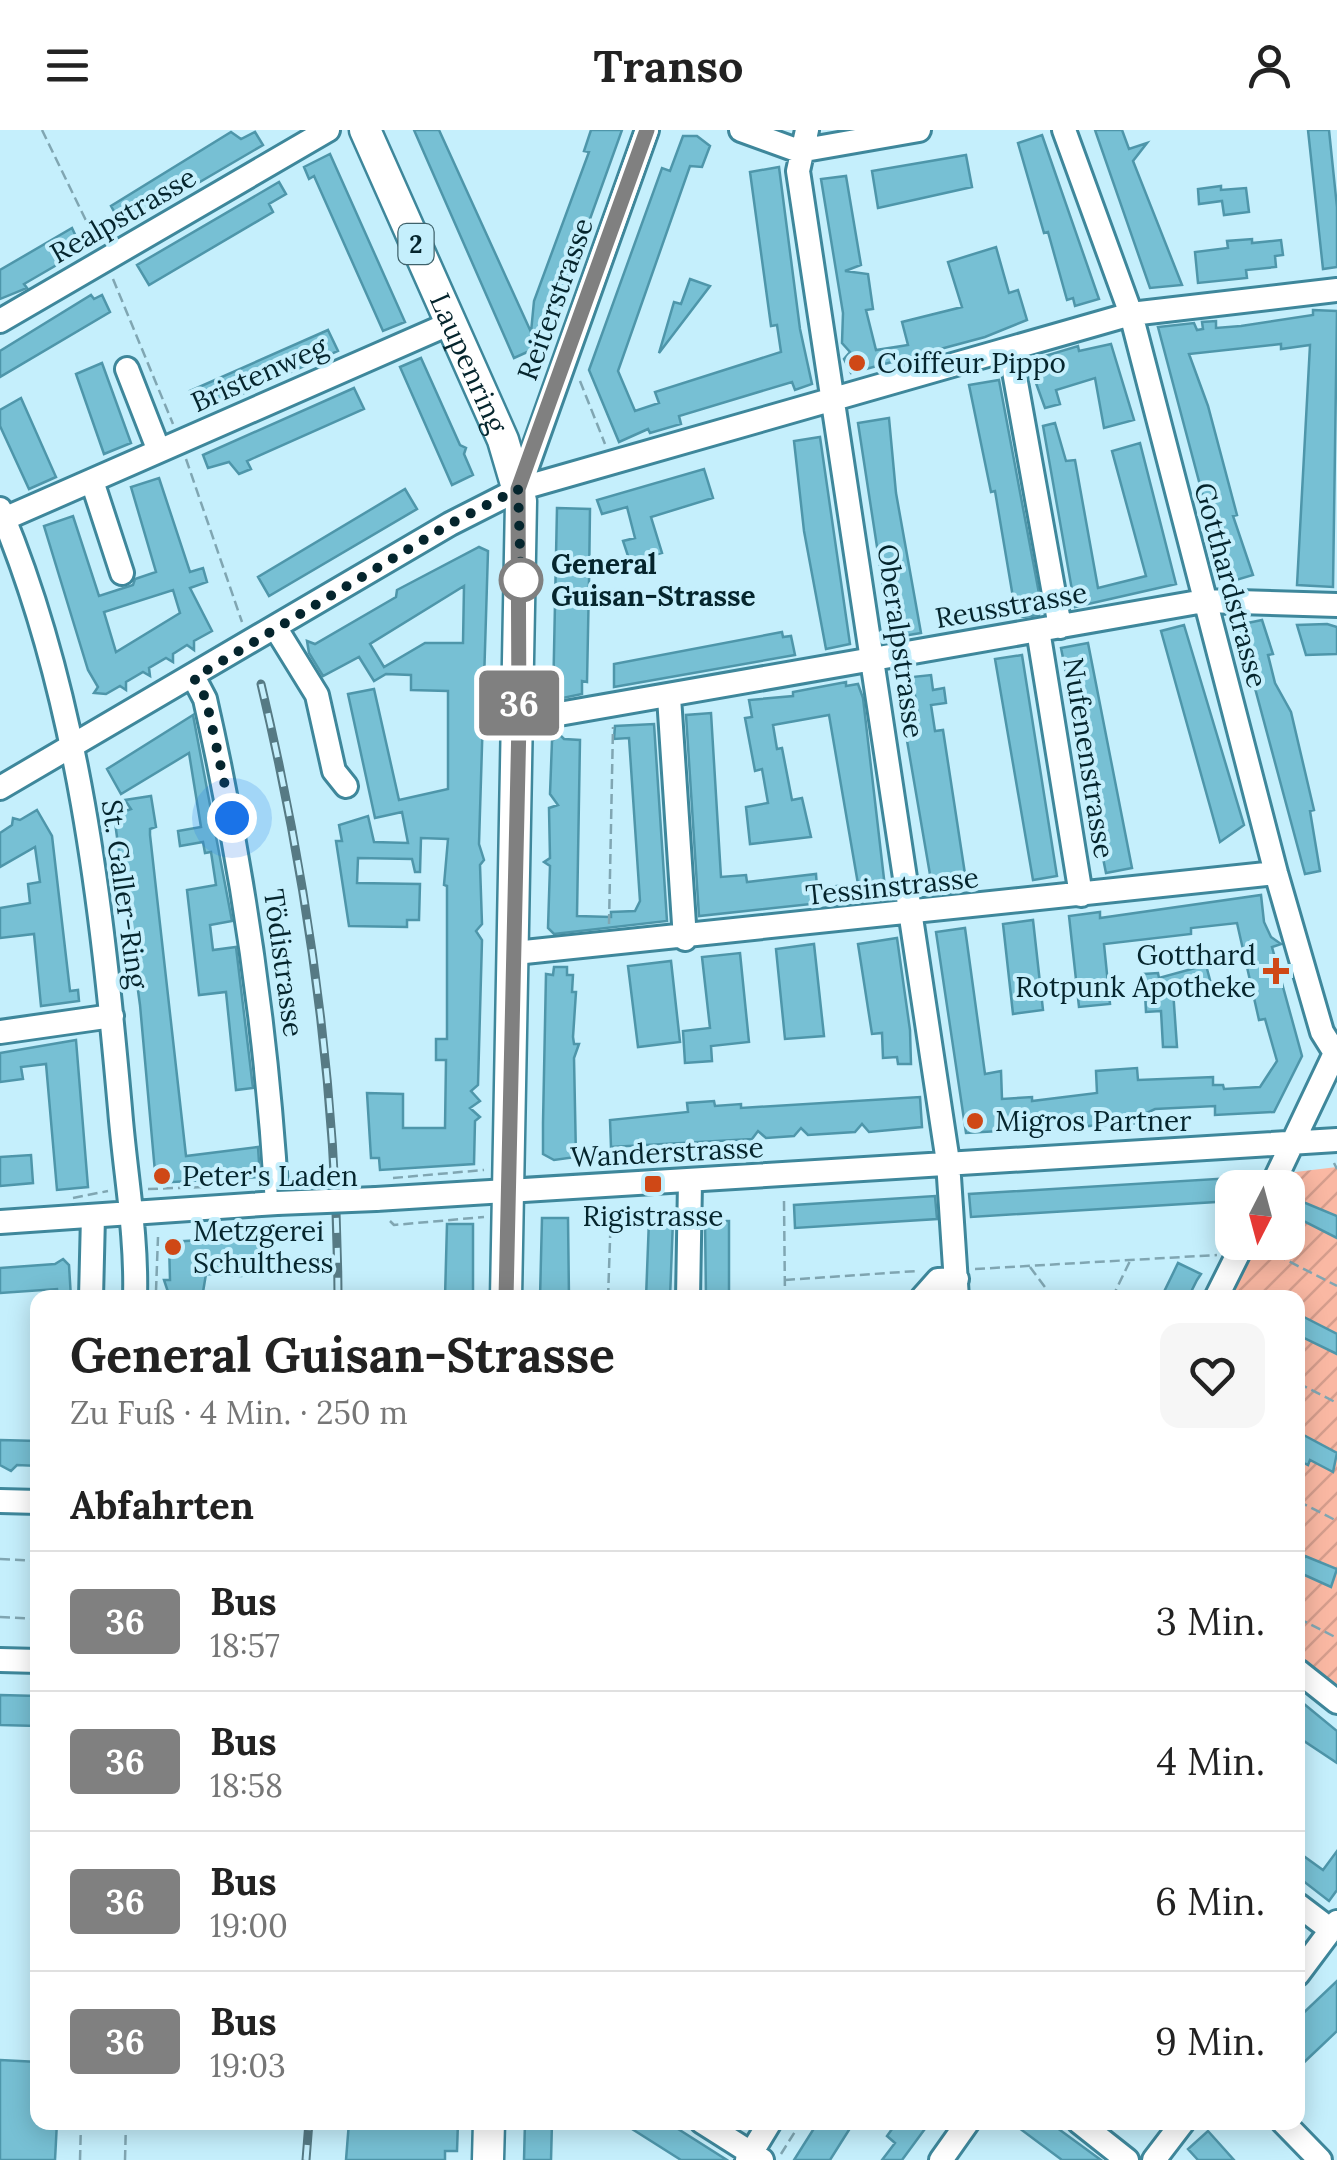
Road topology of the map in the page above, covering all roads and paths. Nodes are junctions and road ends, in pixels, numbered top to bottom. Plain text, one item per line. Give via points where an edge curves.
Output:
1 (328, 130) edge
2 (366, 130) edge
3 (647, 130) edge
4 (741, 130) edge
5 (919, 130) edge
6 (1064, 130) edge
7 (803, 141) edge
8 (1337, 290) edge
9 (1131, 314) junction
10 (0, 321) edge
11 (450, 323) junction
12 (1010, 348) junction
13 (563, 366) junction
14 (127, 369) dead end
15 (834, 396) junction
16 (607, 449) dead end
17 (159, 451) junction
18 (92, 481) junction
19 (518, 489) junction
20 (2, 514) edge
21 (122, 573) dead end
22 (1204, 601) junction
23 (1337, 605) edge
24 (274, 627) junction
25 (1049, 628) junction
26 (874, 660) junction
27 (194, 678) junction
28 (669, 697) junction
29 (614, 706) junction
30 (519, 722) junction
31 (71, 748) junction
32 (346, 786) dead end
33 (0, 788) edge
34 (1276, 873) junction
35 (1081, 896) junction
36 (910, 914) junction
37 (685, 939) junction
38 (608, 946) junction
39 (515, 953) junction
40 (112, 1016) junction
41 (0, 1032) edge
42 (1336, 1053) edge
43 (1294, 1143) junction
44 (1335, 1152) edge
45 (948, 1162) junction
46 (1337, 1169) edge
47 (1280, 1170) edge
48 (690, 1182) junction
49 (507, 1190) junction
50 (376, 1198) junction
51 (784, 1201) dead end
52 (277, 1204) junction
53 (132, 1212) junction
54 (611, 1212) dead end
55 (93, 1216) junction
56 (484, 1217) dead end
57 (0, 1222) edge
58 (158, 1238) dead end
59 (1215, 1250) edge
60 (1131, 1260) junction
61 (1237, 1260) edge
62 (1277, 1260) edge
63 (1029, 1266) junction
64 (785, 1280) junction
65 (957, 1282) edge
66 (1337, 1286) edge
67 (90, 1290) edge
68 (135, 1290) edge
69 (156, 1290) edge
70 (506, 1290) edge
71 (608, 1290) edge
72 (688, 1290) edge
73 (785, 1290) edge
74 (927, 1290) edge
75 (1047, 1290) edge
76 (1116, 1290) edge
77 (1220, 1290) edge
78 (1305, 1387) edge
79 (1337, 1403) edge
80 (0, 1501) edge
81 (30, 1502) edge
82 (1305, 1504) edge
83 (1337, 1520) edge
84 (0, 1560) edge
85 (30, 1561) edge
86 (0, 1617) edge
87 (30, 1618) edge
88 (1305, 1622) edge
89 (1337, 1638) edge
90 (0, 1660) edge
91 (30, 1661) edge
92 (1305, 1677) edge
93 (1337, 1702) edge
94 (1305, 1909) edge
95 (1334, 1926) edge
96 (1305, 1965) edge
97 (81, 2130) edge
98 (126, 2130) edge
99 (489, 2130) edge
100 (713, 2130) edge
101 (766, 2130) edge
102 (796, 2130) edge
103 (962, 2130) edge
104 (1088, 2130) edge
105 (1178, 2130) edge
106 (1291, 2130) edge
107 (1163, 2156) edge
108 (753, 2158) edge
109 (80, 2160) edge
110 (125, 2160) edge
111 (488, 2160) edge
112 (778, 2160) edge
113 (941, 2160) edge
114 (1127, 2160) edge
115 (1320, 2160) edge

1 - 10 street, Realpstrasse
2 - 11 main road, Laupenring / 2
3 - 13 street, Reiterstrasse
4 - 7 street
5 - 7 street
6 - 9 street, Gotthardstrasse
7 - 15 street, Oberalpstrasse via 798,171
8 - 9 street
9 - 12 street
9 - 22 street, Gotthardstrasse
11 - 17 street, Bristenweg
11 - 19 main road, Laupenring / 2
12 - 15 street
12 - 25 street, Nufenenstrasse
13 - 16 path via 574,367
13 - 19 street, Reiterstrasse
14 - 17 street
15 - 19 street
15 - 26 street, Oberalpstrasse
17 - 18 street, Bristenweg
18 - 20 street, Bristenweg
18 - 21 street
19 - 24 street
19 - 30 main road, 2
20 - 31 street, St. Galler-Ring via 35,599
22 - 23 street, Reusstrasse
22 - 25 street, Reusstrasse
22 - 34 street, Gotthardstrasse
24 - 27 street
24 - 32 street via 317,695 334,771
25 - 26 street, Reusstrasse
25 - 35 street, Nufenenstrasse
26 - 28 street, Reusstrasse
26 - 36 street, Oberalpstrasse
27 - 31 street
27 - 52 street, Tödistrasse via 206,699 248,912
28 - 29 street, Reusstrasse
28 - 37 street
29 - 30 street, Reusstrasse
29 - 38 path
30 - 39 main road, 2
31 - 33 street
31 - 40 street, St. Galler-Ring
34 - 35 street, Tessinstrasse
34 - 42 street, Gotthardstrasse via 1322,1032
35 - 36 street, Tessinstrasse
36 - 37 street, Tessinstrasse
36 - 45 street, Oberalpstrasse
37 - 38 street, Tessinstrasse
38 - 39 street, Tessinstrasse
39 - 49 main road, 2
40 - 41 street
40 - 53 street, St. Galler-Ring
42 - 43 street
43 - 44 street, Wanderstrasse
43 - 45 street, Wanderstrasse
43 - 47 street
44 - 46 path
45 - 48 street, Wanderstrasse
45 - 65 street, Oberalpstrasse
48 - 49 street, Wanderstrasse
48 - 72 street
49 - 50 street, Wanderstrasse
49 - 70 main road, 2
50 - 52 street, Wanderstrasse, bridge
50 - 56 path via 394,1225
51 - 64 path
52 - 53 street, Wanderstrasse
53 - 55 street, Wanderstrasse
53 - 68 street, St. Galler-Ring
54 - 71 path
55 - 57 street, Wanderstrasse
55 - 67 street
58 - 69 path
59 - 60 path
60 - 63 path
60 - 76 path
61 - 77 street
62 - 66 path
63 - 65 path
63 - 75 path
64 - 65 path
64 - 73 path
65 - 74 street
78 - 79 path
80 - 81 street
82 - 83 path
84 - 85 path
86 - 87 path
88 - 89 path
90 - 91 street
92 - 93 street
94 - 95 street
95 - 96 street
97 - 109 path
98 - 110 path
99 - 111 main road
100 - 108 street
101 - 108 street
102 - 112 path
103 - 113 street
104 - 114 street
105 - 107 street
106 - 115 street

